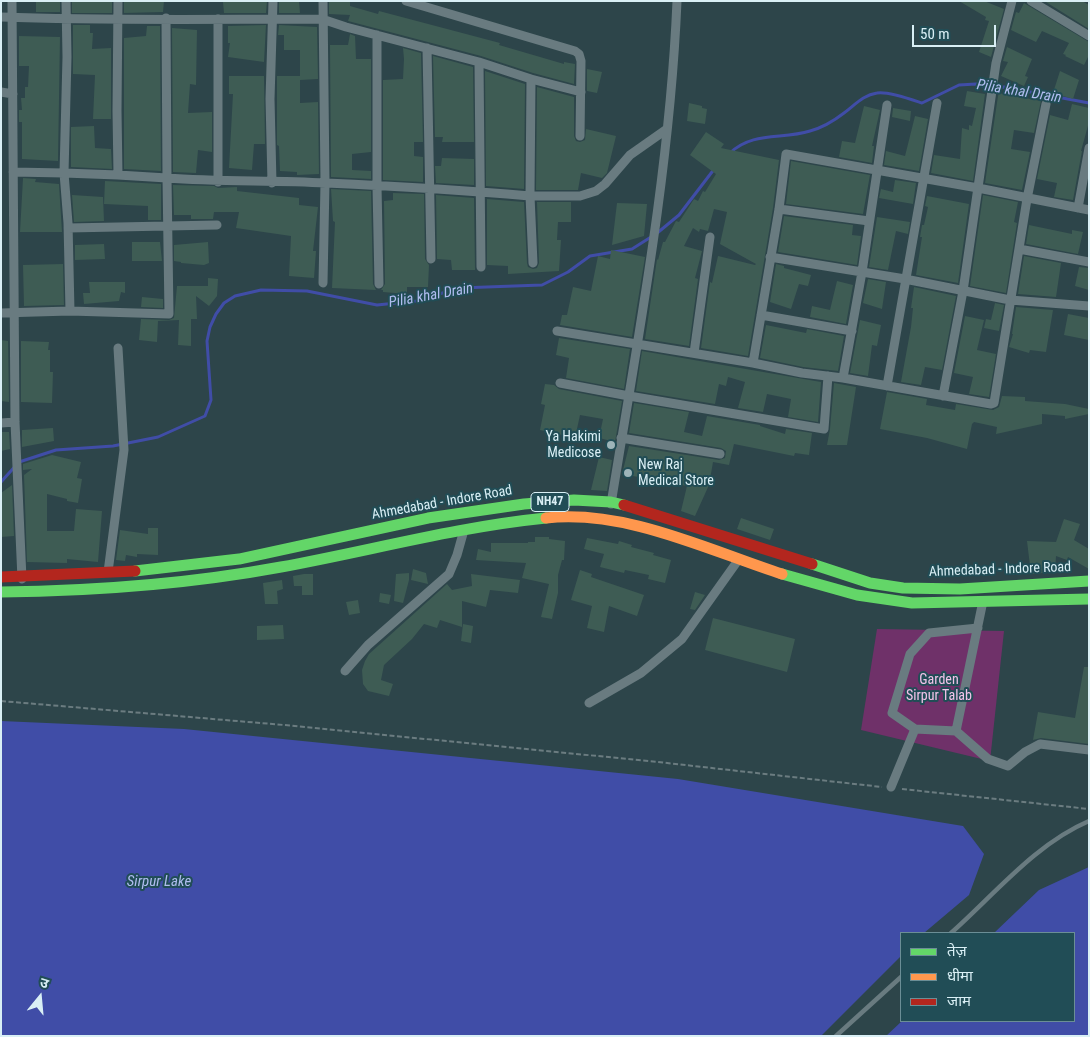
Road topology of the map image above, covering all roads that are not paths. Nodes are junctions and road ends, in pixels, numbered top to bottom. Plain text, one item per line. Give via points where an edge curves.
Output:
1 (12, 1) edge
2 (66, 1) edge
3 (118, 1) edge
4 (273, 1) edge
5 (323, 1) edge
6 (406, 1) edge
7 (677, 1) edge
8 (1012, 1) edge
9 (1031, 1) edge
10 (1, 17) edge
11 (12, 17) junction
12 (66, 18) junction
13 (166, 18) junction
14 (118, 19) junction
15 (218, 19) junction
16 (272, 19) junction
17 (322, 19) junction
18 (378, 35) junction
19 (1089, 36) edge
20 (427, 48) junction
21 (479, 62) junction
22 (531, 79) junction
23 (1, 92) edge
24 (581, 92) junction
25 (13, 94) junction
26 (937, 103) dead end
27 (1046, 104) dead end
28 (887, 105) dead end
29 (666, 129) junction
30 (580, 136) dead end
31 (1089, 148) edge
32 (877, 170) junction
33 (13, 172) junction
34 (64, 173) junction
35 (118, 175) junction
36 (166, 178) junction
37 (923, 179) junction
38 (218, 182) junction
39 (272, 182) junction
40 (325, 183) junction
41 (377, 186) junction
42 (429, 188) junction
43 (978, 188) junction
44 (480, 192) junction
45 (530, 196) junction
46 (1027, 199) junction
47 (1078, 208) junction
48 (779, 209) junction
49 (1089, 210) edge
50 (869, 221) junction
51 (218, 225) dead end
52 (168, 226) junction
53 (68, 228) junction
54 (710, 237) dead end
55 (1019, 249) junction
56 (770, 257) junction
57 (431, 259) dead end
58 (1089, 262) edge
59 (533, 263) dead end
60 (481, 268) dead end
61 (862, 272) junction
62 (905, 279) junction
63 (323, 283) dead end
64 (379, 284) dead end
65 (963, 291) junction
66 (1010, 300) junction
67 (1089, 306) edge
68 (70, 311) junction
69 (1, 313) edge
70 (14, 313) junction
71 (761, 315) junction
72 (557, 331) dead end
73 (852, 332) junction
74 (638, 345) junction
75 (118, 348) dead end
76 (694, 354) junction
77 (753, 363) junction
78 (828, 376) junction
79 (843, 378) junction
80 (560, 383) dead end
81 (887, 386) junction
82 (629, 396) junction
83 (942, 396) junction
84 (15, 422) junction
85 (1, 423) edge
86 (621, 438) junction
87 (720, 454) dead end
88 (611, 502) junction
89 (608, 518) junction
90 (464, 530) junction
91 (739, 559) junction
92 (108, 572) junction
93 (1, 577) edge
94 (22, 577) junction
95 (1089, 581) edge
96 (1060, 582) junction
97 (1, 592) edge
98 (23, 592) junction
99 (1089, 599) edge
100 (1063, 600) junction
101 (983, 601) junction
102 (978, 628) junction
103 (346, 671) dead end
104 (589, 704) dead end
105 (915, 729) junction
106 (956, 731) junction
107 (1089, 750) edge
108 (891, 787) road end
109 (1089, 821) edge
110 (952, 932) edge
111 (900, 978) edge
112 (836, 1036) edge

1 - 11 street
2 - 12 street
3 - 14 street
4 - 16 street
5 - 17 street
6 - 24 street via 575,51 582,61
7 - 29 street
8 - 43 street via 996,63
9 - 19 street
10 - 11 street
11 - 12 street
11 - 25 street
12 - 14 street
12 - 34 street
13 - 14 street
13 - 15 street
13 - 36 street
14 - 35 street
15 - 16 street
15 - 38 street
16 - 17 street
16 - 39 street
17 - 18 street
17 - 40 street
18 - 20 street
18 - 41 street
20 - 21 street
20 - 42 street
21 - 22 street
21 - 44 street
22 - 24 street
22 - 45 street
23 - 25 street
24 - 30 street
25 - 33 street
26 - 37 street
27 - 46 street
28 - 32 street
29 - 45 street via 630,155 596,191 580,196
29 - 74 street
31 - 47 street
32 - 37 street
32 - 48 street via 786,154
32 - 50 street
33 - 34 street
33 - 70 street
34 - 35 street
34 - 53 street
35 - 36 street
36 - 38 street
36 - 52 street
37 - 43 street
37 - 62 street
38 - 39 street
39 - 40 street
40 - 41 street
40 - 63 street
41 - 42 street
41 - 64 street
42 - 44 street
42 - 57 street
43 - 46 street
43 - 65 street
44 - 45 street
44 - 60 street
45 - 59 street
46 - 47 street
46 - 55 street
47 - 49 street
48 - 50 street
48 - 56 street
50 - 61 street
51 - 52 street
52 - 53 street
52 - 68 street via 169,314
53 - 68 street
54 - 76 street
55 - 58 street
55 - 66 street
56 - 61 street
56 - 71 street
61 - 62 street
61 - 73 street
62 - 65 street
62 - 81 street
65 - 66 street
65 - 83 street
66 - 67 street
66 - 83 street via 994,403
68 - 70 street
69 - 70 street
70 - 84 street
71 - 73 street
71 - 77 street
72 - 74 street
73 - 79 street
74 - 76 street
74 - 82 street
75 - 92 street via 124,450
76 - 77 street
77 - 78 street
78 - 79 street
78 - 82 street via 824,429
79 - 81 street
80 - 82 street
81 - 83 street
82 - 86 street
84 - 85 street
84 - 94 street
86 - 87 street
86 - 88 street
88 - 89 street
88 - 92 highway, Ahmedabad - Indore Road / NH47 via 574,500 524,504 428,518 239,559
88 - 96 highway, Ahmedabad - Indore Road / NH47 via 870,583 903,588 960,589
89 - 90 highway, NH47 via 573,516
89 - 91 highway, NH47
90 - 98 highway, NH47 via 218,578
90 - 103 street via 449,574 368,645
91 - 101 highway, NH47 via 852,594 889,601
91 - 104 street via 682,639 641,673
92 - 94 highway, Ahmedabad - Indore Road / NH47
93 - 94 highway, Ahmedabad - Indore Road / NH47
94 - 98 street
95 - 96 highway, Ahmedabad - Indore Road / NH47
96 - 100 highway
97 - 98 highway, NH47
99 - 100 highway, NH47
100 - 101 highway, NH47
101 - 102 street
102 - 105 street via 929,633 910,654 892,713
102 - 106 street
105 - 106 street
105 - 108 street
106 - 107 street via 988,760 1008,766 1040,744
109 - 110 lane via 1068,830 1018,870
111 - 112 lane

